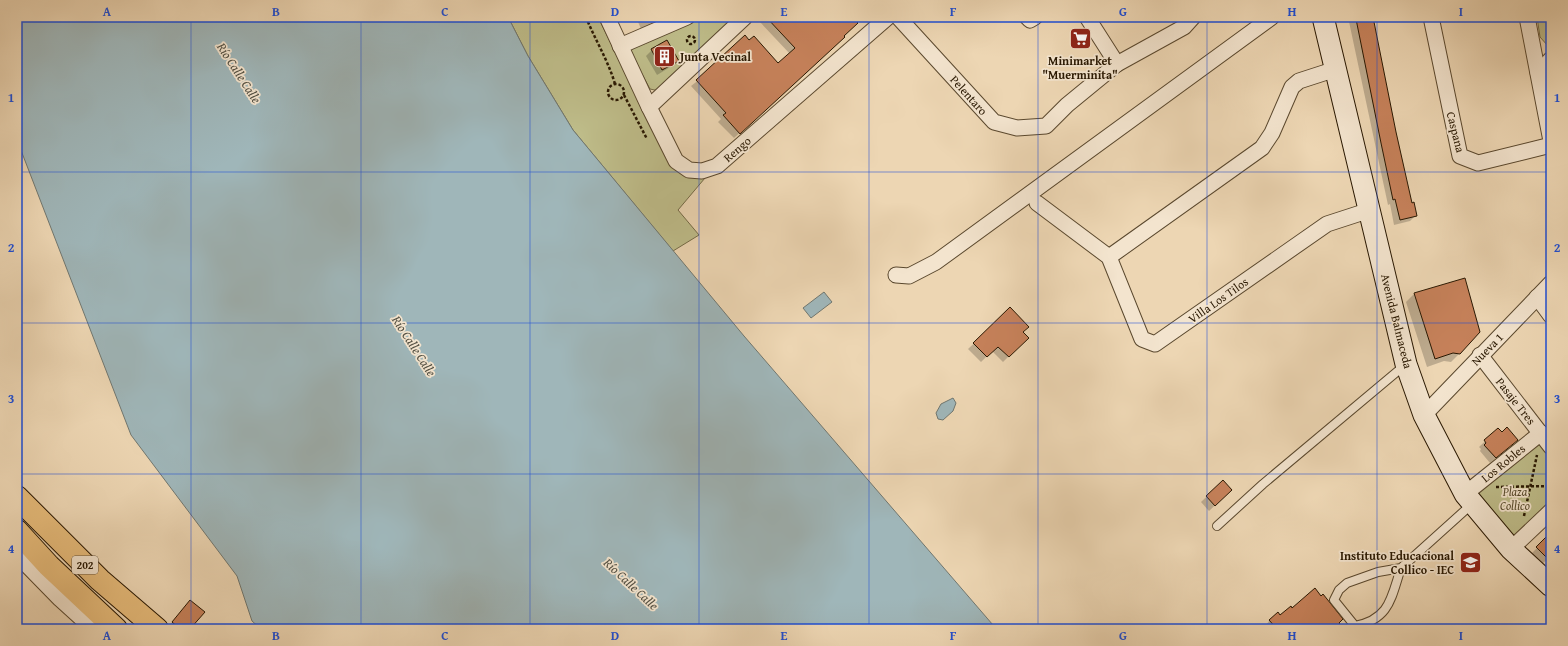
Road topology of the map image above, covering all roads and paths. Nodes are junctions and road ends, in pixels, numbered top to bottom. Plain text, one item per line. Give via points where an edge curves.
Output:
1 (586, 17) edge
2 (607, 17) edge
3 (687, 17) edge
4 (745, 17) edge
5 (888, 17) edge
6 (898, 17) edge
7 (1027, 17) edge
8 (1035, 17) edge
9 (1087, 17) edge
10 (1193, 17) edge
11 (1272, 17) edge
12 (1323, 17) edge
13 (1431, 17) edge
14 (1527, 17) edge
15 (620, 46) junction
16 (1551, 59) edge
17 (1117, 64) junction
18 (1336, 69) junction
19 (1538, 73) junction
20 (615, 84) junction
21 (649, 107) junction
22 (1551, 141) edge
23 (1551, 145) edge
24 (1037, 203) dead end
25 (1370, 210) junction
26 (1109, 257) junction
27 (896, 275) dead end
28 (1551, 283) edge
29 (1537, 297) junction
30 (1551, 316) edge
31 (1480, 355) junction
32 (1406, 364) junction
33 (1424, 416) junction
34 (1540, 433) junction
35 (1551, 447) edge
36 (1531, 486) junction
37 (1551, 486) edge
38 (1493, 488) dead end
39 (17, 497) edge
40 (1469, 499) junction
41 (1551, 510) edge
42 (1217, 526) dead end
43 (17, 531) edge
44 (1516, 544) junction
45 (17, 555) edge
46 (1401, 568) junction
47 (1551, 586) edge
48 (92, 629) edge
49 (116, 629) edge
50 (157, 629) edge

1 - 20 path via 606,58
2 - 15 street, Rengo
3 - 15 street
4 - 21 street
5 - 21 street, Rengo via 717,166 702,171 689,170 676,160
6 - 17 street, Pelentaro via 994,122 1017,128 1046,126 1066,105
7 - 8 street via 1030,20
9 - 17 street
10 - 17 street, Pelentaro via 1184,27
11 - 27 street via 936,262 909,276
12 - 18 main road, Avenida Balmaceda
13 - 23 street, Caspana via 1460,156 1478,163
14 - 19 street
15 - 21 street, Rengo
16 - 19 street
18 - 25 main road, Avenida Balmaceda
18 - 26 street via 1299,81 1292,87 1272,133 1262,148
19 - 22 street
20 - 20 path via 622,85 624,90 624,95 617,100 610,97 608,92 609,87
24 - 26 street
25 - 26 street, Villa Los Tilos via 1327,224 1154,344 1142,339
25 - 32 main road, Avenida Balmaceda
28 - 29 street, Nueva 1
29 - 30 street
29 - 31 street, Nueva 1
31 - 33 street, Nueva 1
31 - 34 street, Pasaje Tres
32 - 33 main road, Avenida Balmaceda
32 - 42 lane
33 - 40 main road, Avenida Balmaceda
34 - 35 street, Pasaje Tres
34 - 36 path
34 - 40 street, Los Robles
36 - 37 path
36 - 38 path
36 - 44 path
39 - 50 highway, 202 via 100,580
40 - 44 main road, Avenida Balmaceda
40 - 46 lane
41 - 44 street
43 - 49 highway, 202 via 49,566
44 - 47 main road, Avenida Balmaceda
45 - 48 street
46 - 46 lane via 1347,583 1339,590 1334,600 1355,626 1367,623 1379,617 1386,608

